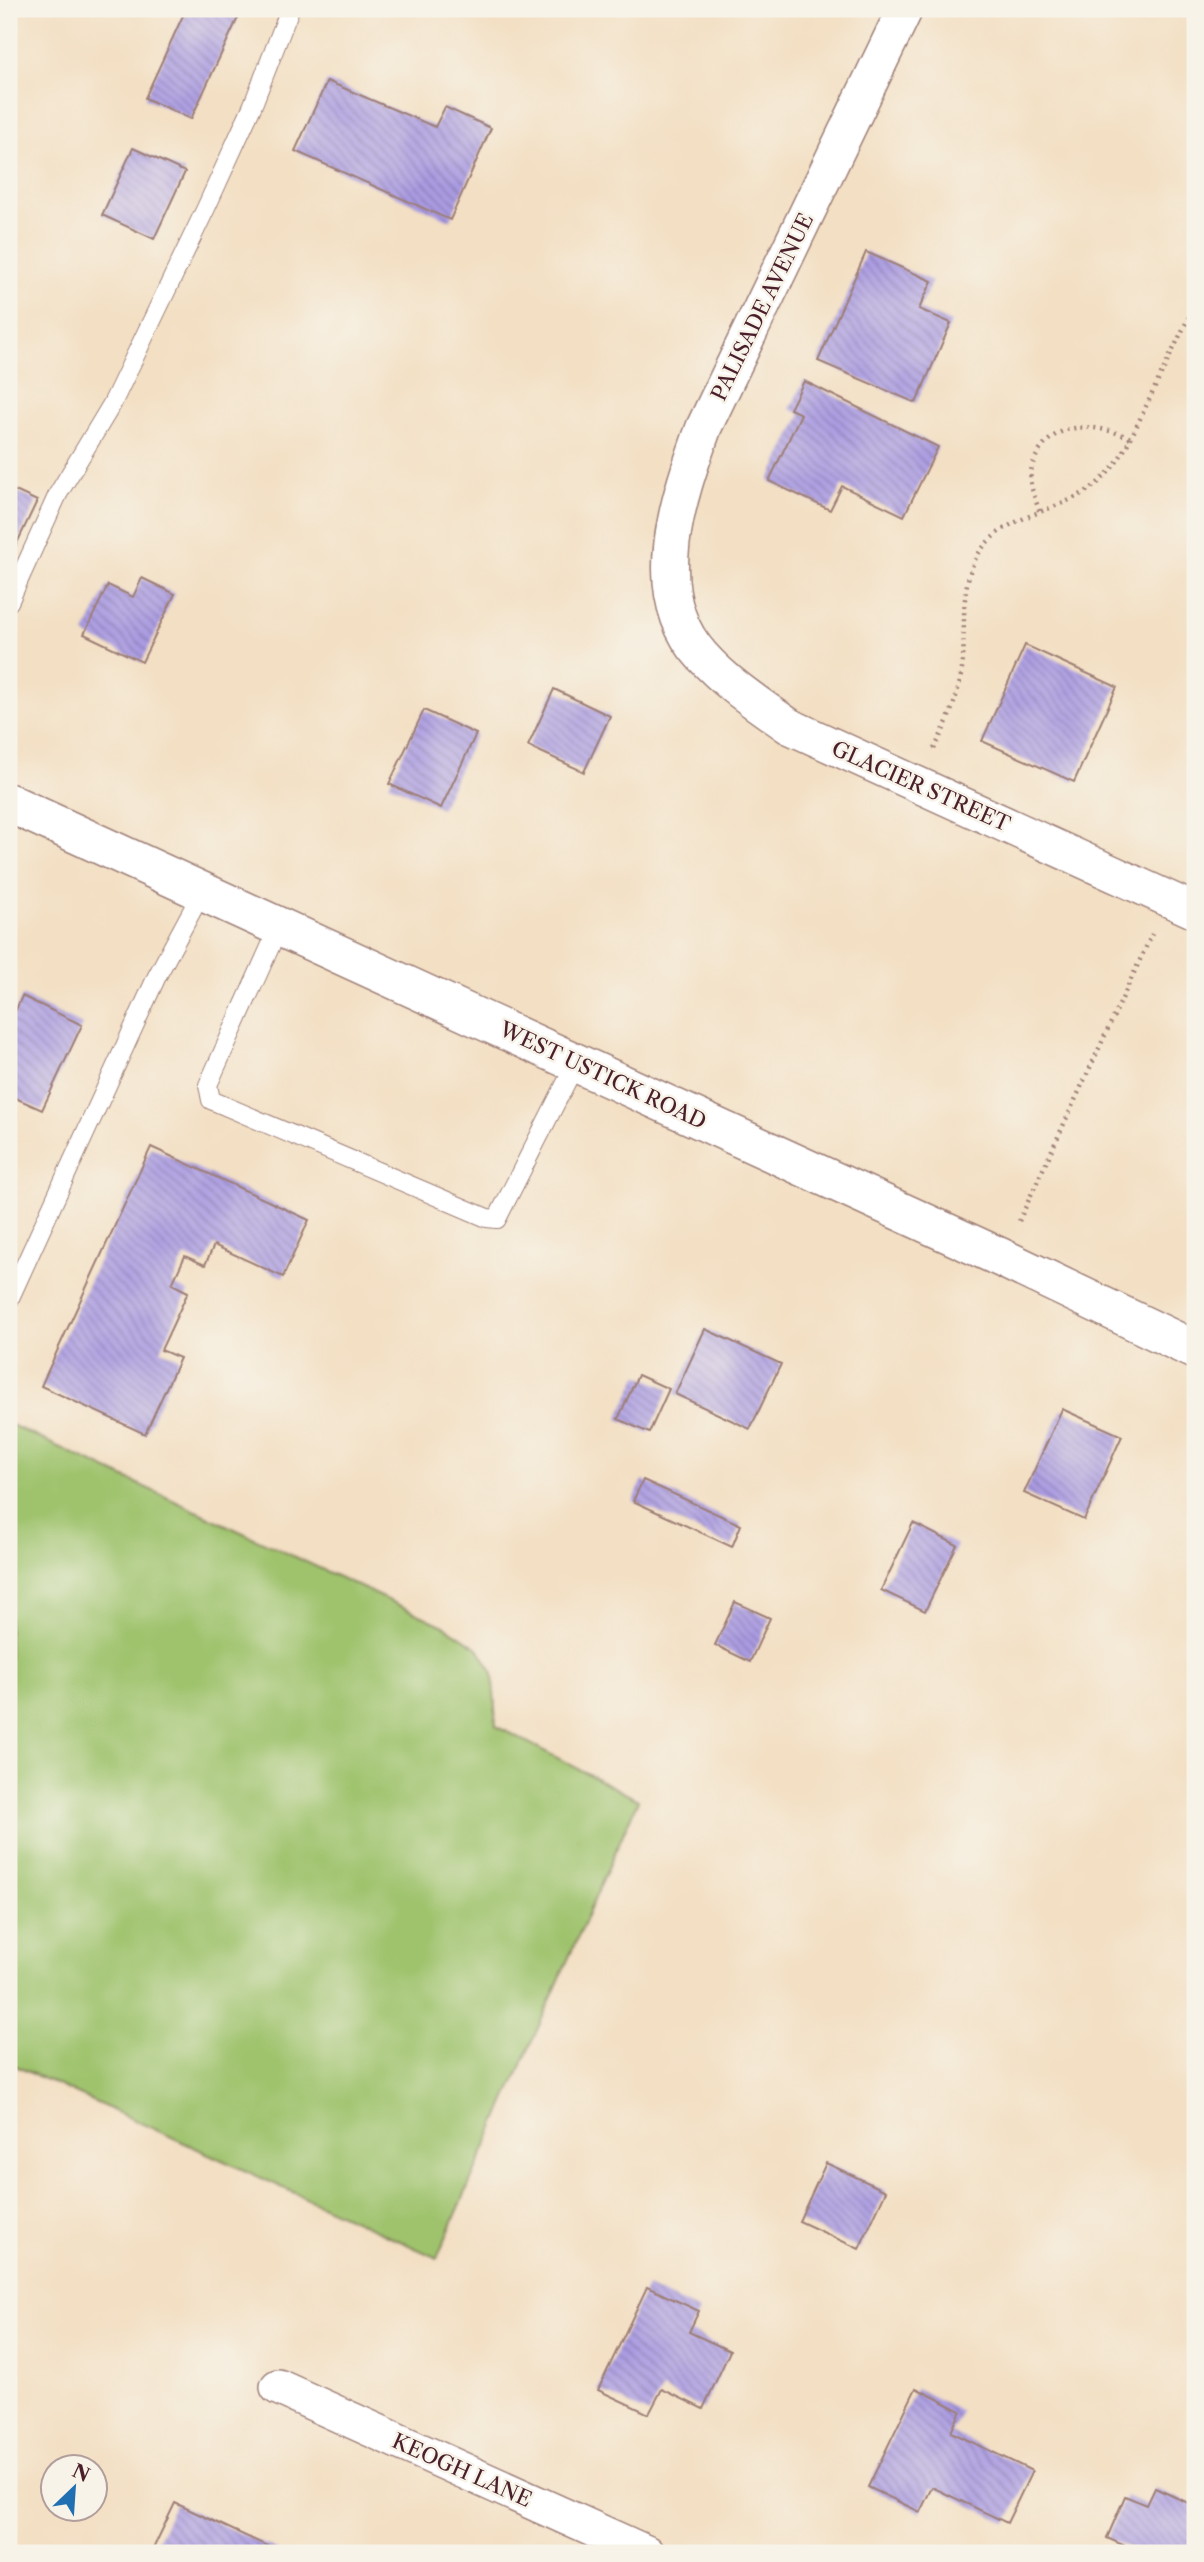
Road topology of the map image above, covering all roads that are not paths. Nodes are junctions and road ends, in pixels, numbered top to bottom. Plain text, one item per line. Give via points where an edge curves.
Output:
1 (290, 9) edge
2 (905, 9) edge
3 (9, 602) edge
4 (679, 619) joint
5 (9, 803) edge
6 (202, 892) junction
7 (1182, 904) edge
8 (279, 927) junction
9 (576, 1063) junction
10 (9, 1300) edge
11 (1195, 1350) edge
12 (278, 2387) dead end
13 (646, 2553) edge

1 - 3 lane via 200,221 112,404 58,494
2 - 4 street, PALISADE AVENUE via 704,427 685,478 670,574
4 - 7 street, GLACIER STREET via 699,653 739,692 789,726
5 - 6 main road, WEST USTICK ROAD
6 - 8 main road, WEST USTICK ROAD
6 - 10 lane via 157,976
8 - 9 main road, WEST USTICK ROAD
8 - 9 lane via 208,1085 211,1100 497,1219
9 - 11 main road, WEST USTICK ROAD
12 - 13 street, KEOGH LANE

